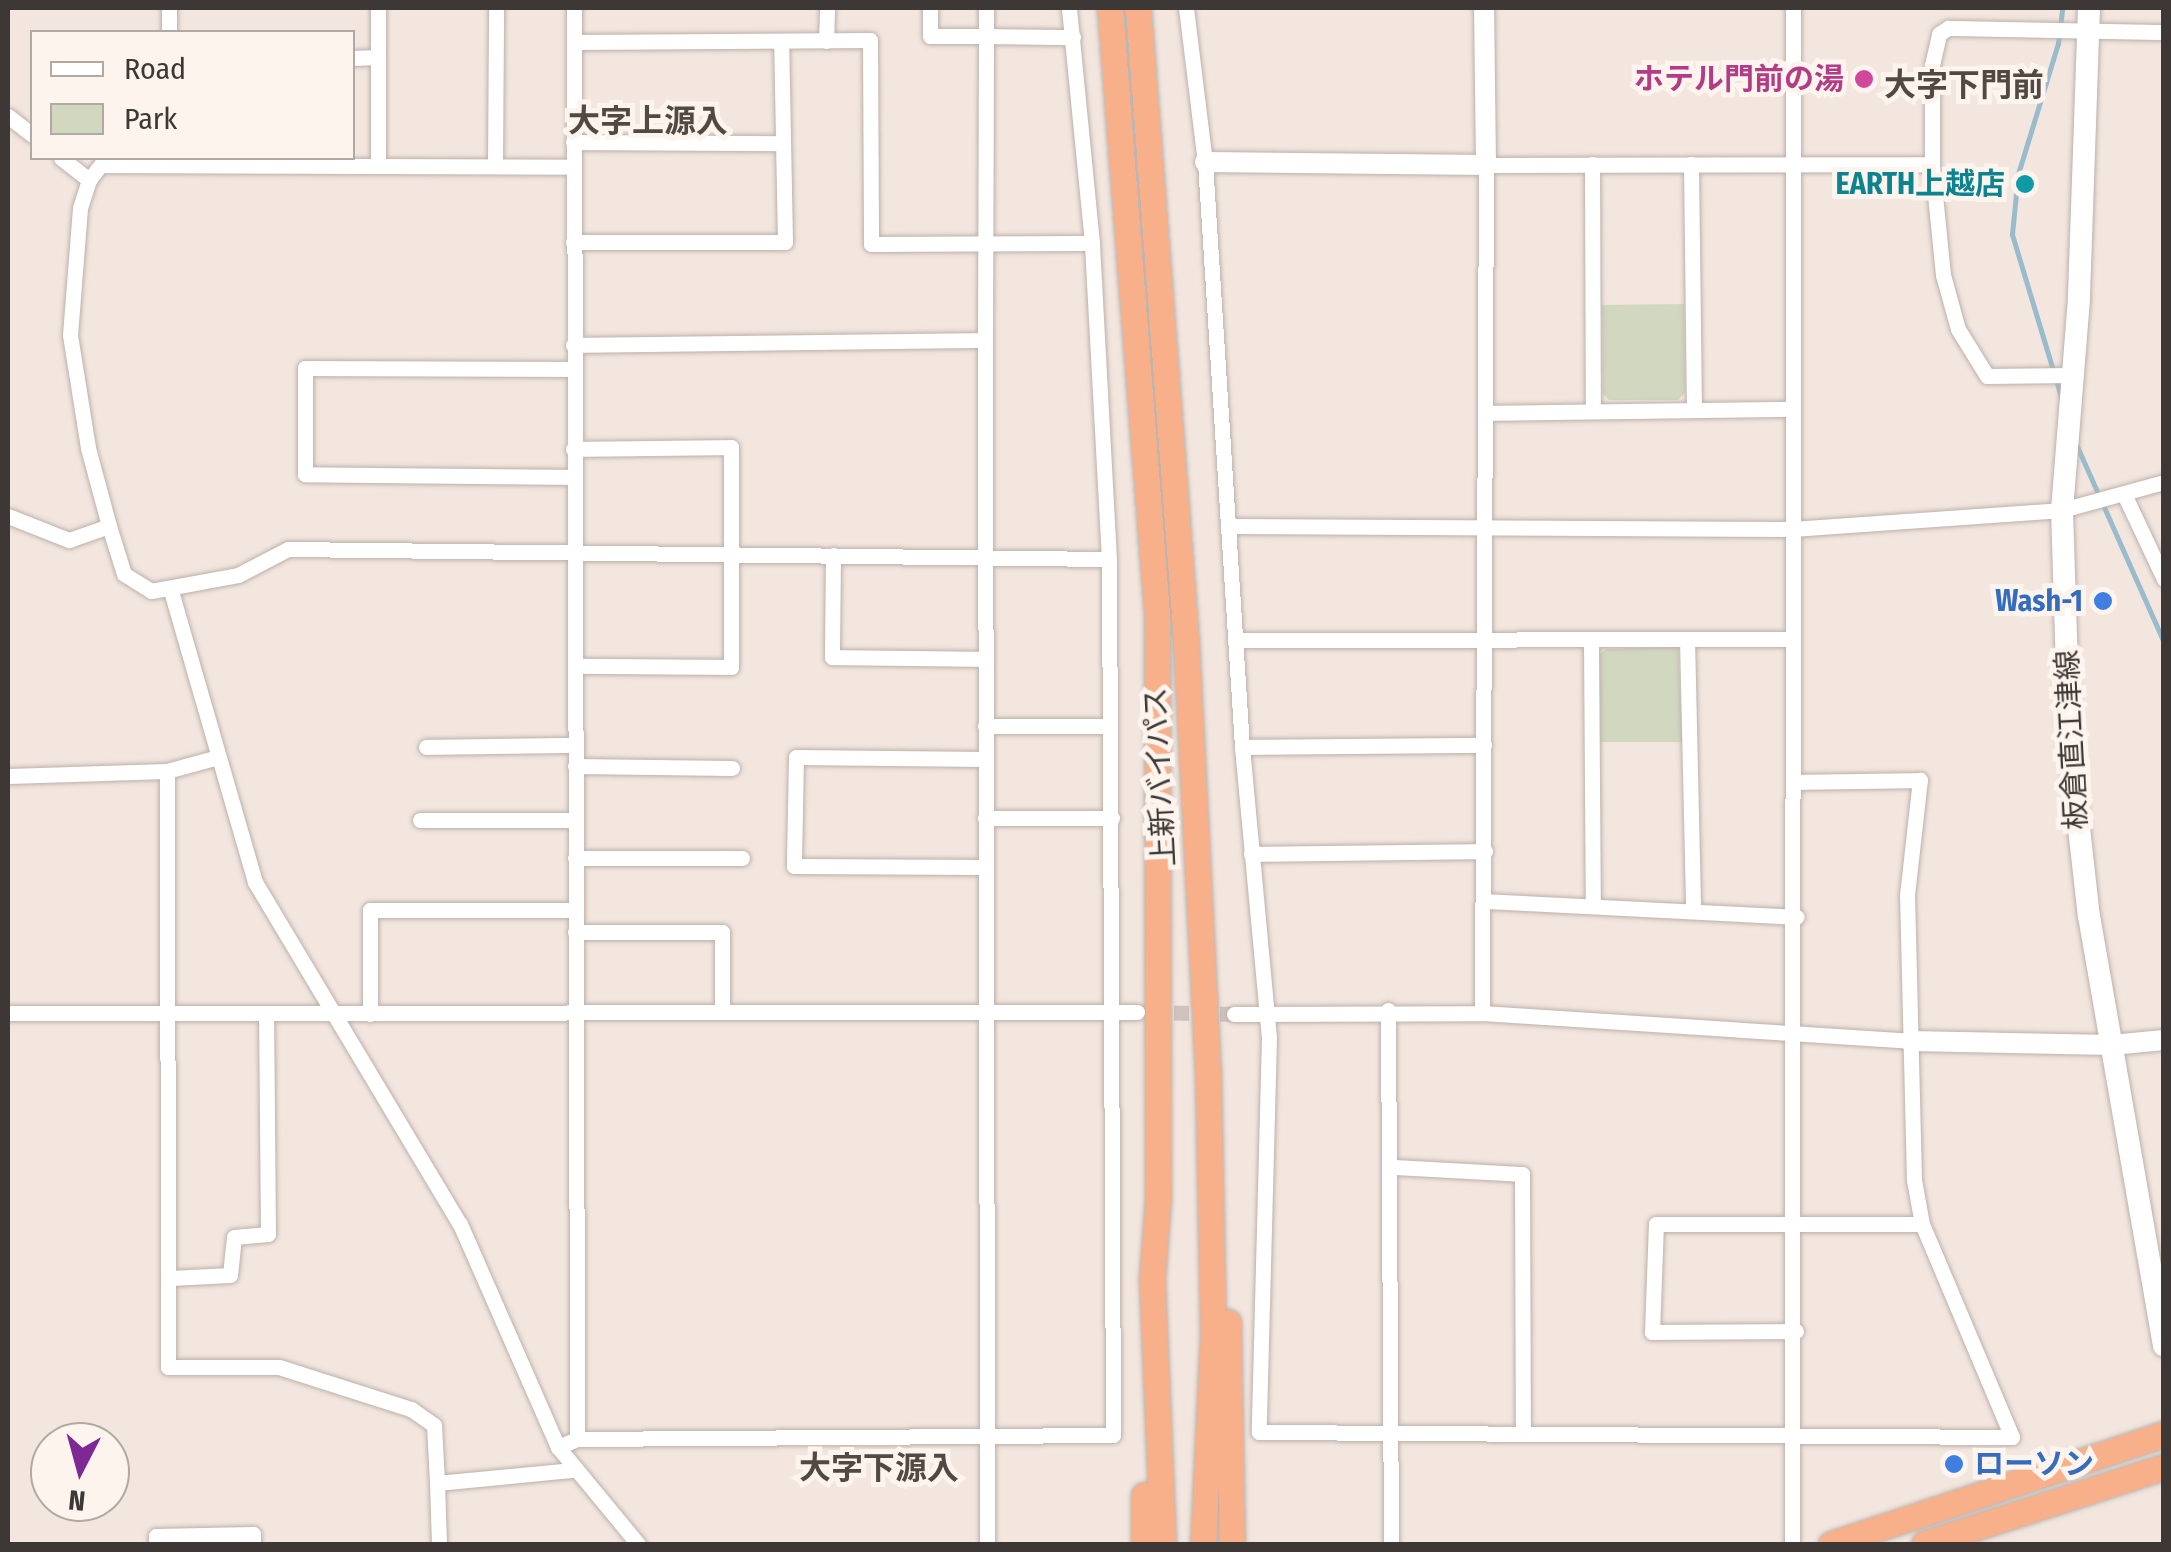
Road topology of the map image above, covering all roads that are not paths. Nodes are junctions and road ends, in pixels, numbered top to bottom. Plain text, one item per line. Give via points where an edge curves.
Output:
1 (378, 8) edge
2 (496, 8) edge
3 (574, 8) edge
4 (827, 8) edge
5 (930, 8) edge
6 (986, 8) edge
7 (1069, 8) edge
8 (1110, 8) edge
9 (1138, 8) edge
10 (1186, 8) edge
11 (1484, 8) edge
12 (1794, 8) edge
13 (2089, 8) edge
14 (2164, 32) edge
15 (2088, 34) junction
16 (986, 36) junction
17 (1072, 37) junction
18 (781, 41) junction
19 (826, 41) junction
20 (574, 42) junction
21 (355, 58) edge
22 (378, 58) junction
23 (8, 116) edge
24 (30, 134) edge
25 (573, 142) junction
26 (782, 143) junction
27 (63, 160) edge
28 (104, 161) edge
29 (170, 161) edge
30 (306, 161) edge
31 (1205, 162) junction
32 (1794, 163) junction
33 (378, 164) junction
34 (1592, 164) junction
35 (1692, 164) junction
36 (1932, 164) junction
37 (496, 165) junction
38 (1486, 165) junction
39 (573, 167) junction
40 (89, 180) junction
41 (573, 242) junction
42 (986, 242) junction
43 (1092, 243) junction
44 (985, 340) junction
45 (573, 345) junction
46 (574, 369) junction
47 (2072, 375) junction
48 (1594, 408) junction
49 (1694, 409) junction
50 (1788, 409) junction
51 (1485, 413) junction
52 (573, 448) junction
53 (572, 477) junction
54 (2164, 482) edge
55 (2124, 494) junction
56 (2062, 510) junction
57 (8, 516) edge
58 (109, 526) junction
59 (1230, 526) junction
60 (1486, 526) junction
61 (1792, 529) junction
62 (833, 556) junction
63 (986, 557) junction
64 (574, 558) junction
65 (732, 558) junction
66 (1109, 559) junction
67 (2164, 578) edge
68 (170, 591) junction
69 (1486, 638) junction
70 (1687, 639) junction
71 (1794, 639) junction
72 (1237, 640) junction
73 (1591, 641) junction
74 (986, 659) junction
75 (576, 666) junction
76 (985, 726) junction
77 (1110, 726) junction
78 (575, 745) junction
79 (1484, 745) junction
80 (426, 747) dead end
81 (1242, 748) junction
82 (218, 757) junction
83 (984, 758) junction
84 (575, 766) junction
85 (732, 768) dead end
86 (167, 771) junction
87 (8, 776) edge
88 (1796, 782) junction
89 (985, 818) junction
90 (1112, 818) junction
91 (420, 820) dead end
92 (574, 820) junction
93 (1485, 851) junction
94 (1251, 854) junction
95 (574, 858) junction
96 (742, 858) dead end
97 (985, 868) junction
98 (1485, 901) junction
99 (1593, 905) junction
100 (575, 910) junction
101 (1694, 911) junction
102 (1797, 917) junction
103 (575, 932) junction
104 (1388, 1010) junction
105 (1264, 1011) junction
106 (722, 1012) junction
107 (984, 1012) junction
108 (1137, 1012) tunnel mouth
109 (1482, 1012) junction
110 (8, 1013) edge
111 (575, 1013) junction
112 (1107, 1013) junction
113 (338, 1014) junction
114 (370, 1014) junction
115 (1234, 1014) tunnel mouth
116 (170, 1016) junction
117 (266, 1016) junction
118 (1796, 1034) junction
119 (2164, 1040) edge
120 (1910, 1041) junction
121 (2112, 1045) junction
122 (1208, 1073) junction
123 (1393, 1167) junction
124 (1794, 1221) junction
125 (1922, 1224) junction
126 (170, 1278) junction
127 (1152, 1280) junction
128 (1796, 1332) junction
129 (2164, 1346) edge
130 (1389, 1430) junction
131 (1522, 1432) junction
132 (1797, 1434) junction
133 (2164, 1434) edge
134 (988, 1436) junction
135 (577, 1439) junction
136 (558, 1447) junction
137 (2164, 1467) edge
138 (573, 1470) junction
139 (437, 1483) junction
140 (156, 1544) edge
141 (253, 1544) edge
142 (439, 1544) edge
143 (638, 1544) edge
144 (987, 1544) edge
145 (1144, 1544) edge
146 (1163, 1544) edge
147 (1203, 1544) edge
148 (1232, 1544) edge
149 (1391, 1544) edge
150 (1792, 1544) edge
151 (1831, 1544) edge
152 (1924, 1544) edge

1 - 22 street
2 - 37 street
3 - 20 street
4 - 19 street
5 - 16 street via 930,36
6 - 16 street
7 - 17 street
8 - 127 highway, 上新バイパス via 1157,614
9 - 122 highway, 上新バイパス via 1182,583
10 - 31 street
11 - 38 street
12 - 32 street
13 - 15 main road, 板倉直江津線
14 - 15 street
15 - 36 street via 1948,28 1940,34 1932,65
15 - 47 main road, 板倉直江津線
16 - 17 street
16 - 42 street
17 - 43 street
18 - 19 street
18 - 20 street
18 - 26 street
19 - 42 street via 870,40 871,244
20 - 25 street
21 - 22 street
22 - 33 street
23 - 24 street
25 - 26 street
25 - 39 street
26 - 41 street via 785,242
27 - 40 street
28 - 29 street
28 - 40 street
29 - 30 street
30 - 33 street
31 - 38 street
31 - 59 street
32 - 35 street
32 - 36 street
32 - 50 street
33 - 37 street
34 - 35 street
34 - 38 street
34 - 48 street
35 - 49 street
36 - 47 street via 1943,274 1975,365 1986,376
37 - 39 street
38 - 51 street
39 - 41 street
40 - 58 street via 74,248 70,335
41 - 45 street
42 - 43 street
42 - 44 street
43 - 66 street
44 - 45 street
44 - 63 street
45 - 46 street
46 - 52 street
46 - 53 street via 305,368 305,474
47 - 56 main road, 板倉直江津線
48 - 49 street
48 - 51 street
49 - 50 street
50 - 61 street
51 - 60 street
52 - 53 street
52 - 65 street via 731,447
53 - 64 street
54 - 55 street
55 - 56 street
55 - 67 street
56 - 61 street
56 - 121 main road, 板倉直江津線 via 2076,829
57 - 58 street via 69,540
58 - 68 street via 124,574 151,591
59 - 60 street
59 - 72 street
60 - 61 street
60 - 69 street
61 - 71 street
62 - 63 street
62 - 65 street
62 - 74 street via 832,656
63 - 66 street
63 - 74 street
64 - 65 street
64 - 68 street via 288,550 238,574
64 - 75 street
65 - 75 street via 732,667
66 - 77 street
68 - 82 street
69 - 72 street
69 - 73 street
69 - 79 street
70 - 71 street
70 - 73 street
70 - 101 street
71 - 88 street
72 - 81 street
73 - 99 street
74 - 76 street
75 - 78 street
76 - 77 street
76 - 83 street
77 - 90 street
78 - 80 street
78 - 84 street
79 - 81 street
79 - 93 street
81 - 94 street
82 - 86 street
82 - 113 street via 256,882
83 - 89 street
83 - 97 street via 796,757 794,866
84 - 85 street
84 - 92 street
86 - 87 street
86 - 116 street
88 - 102 street
88 - 120 street via 1920,780 1907,895
89 - 90 street
89 - 97 street
90 - 112 street
91 - 92 street
92 - 95 street
93 - 94 street
93 - 98 street
94 - 105 street
95 - 96 street
95 - 100 street
97 - 107 street
98 - 99 street
98 - 109 street
99 - 101 street
100 - 103 street
100 - 114 street via 370,910
101 - 102 street
102 - 118 street
103 - 106 street via 722,932
103 - 111 street
104 - 105 street
104 - 109 street
104 - 123 street
105 - 115 street
105 - 130 street via 1272,1122 1259,1432
106 - 107 street
106 - 111 street
107 - 112 street
107 - 134 street
108 - 112 street
109 - 118 street
110 - 116 street
111 - 114 street
111 - 135 street
112 - 134 street via 1113,1435
113 - 114 street
113 - 117 street
113 - 136 street via 460,1224
116 - 117 street
116 - 126 street
117 - 126 street via 268,1234 234,1237 230,1275
118 - 120 street
118 - 124 street
119 - 121 street
120 - 121 street
120 - 125 street via 1912,1163
121 - 129 main road, 板倉直江津線
122 - 147 highway, 上新バイパス via 1213,1334
122 - 148 highway via 1229,1338
123 - 130 street
123 - 131 street via 1522,1174
124 - 125 street
124 - 128 street
124 - 128 street via 1656,1224 1652,1332
125 - 132 street via 2012,1436
126 - 139 street via 168,1366 279,1367 410,1409 434,1425
127 - 145 highway via 1142,1420
127 - 146 highway, 上新バイパス
128 - 132 street
130 - 131 street
130 - 149 street
131 - 132 street
132 - 150 street
133 - 151 highway
134 - 135 street
134 - 144 street
135 - 136 street
136 - 138 street
137 - 152 highway
138 - 139 street
138 - 143 street
139 - 142 street
140 - 141 street via 156,1536 253,1534

